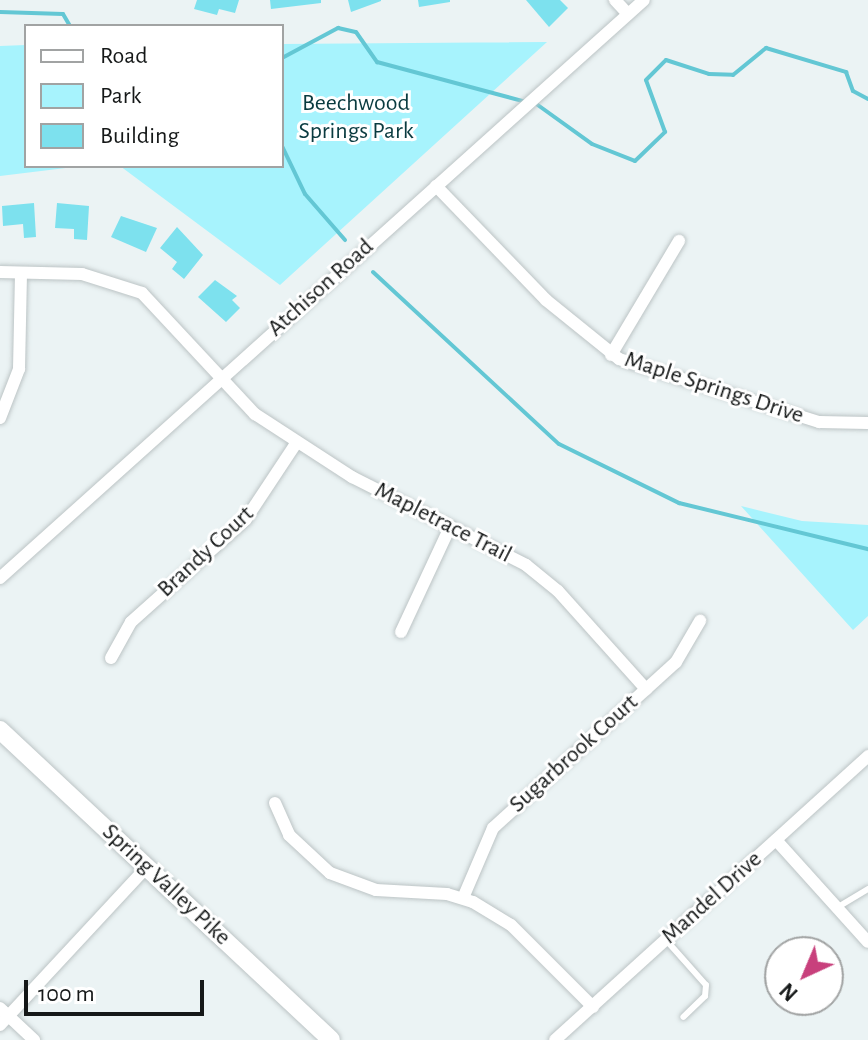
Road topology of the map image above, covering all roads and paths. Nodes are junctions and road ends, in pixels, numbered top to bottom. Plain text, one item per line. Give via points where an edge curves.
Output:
1 (615, 0) edge
2 (644, 0) edge
3 (628, 14) junction
4 (436, 186) junction
5 (679, 241) dead end
6 (0, 272) edge
7 (21, 273) junction
8 (611, 355) junction
9 (221, 379) junction
10 (0, 418) edge
11 (868, 423) edge
12 (297, 442) junction
13 (450, 527) junction
14 (0, 578) edge
15 (700, 621) dead end
16 (401, 632) dead end
17 (111, 658) dead end
18 (646, 689) junction
19 (0, 730) edge
20 (868, 756) edge
21 (275, 803) dead end
22 (776, 840) junction
23 (147, 867) junction
24 (868, 889) edge
25 (463, 898) junction
26 (837, 908) junction
27 (666, 940) junction
28 (868, 942) edge
29 (593, 1007) junction
30 (3, 1016) edge
31 (683, 1017) dead end
32 (34, 1040) edge
33 (331, 1040) edge
34 (555, 1040) edge

1 - 3 street
2 - 3 street, Atchison Road
3 - 4 street, Atchison Road
4 - 8 street, Maple Springs Drive via 525,280
4 - 9 street, Atchison Road
5 - 8 street
6 - 7 street, Mapletrace Trail
7 - 9 street, Mapletrace Trail via 82,274 142,293 165,312
7 - 10 street via 19,369
8 - 11 street, Maple Springs Drive via 665,378 819,422
9 - 12 street, Mapletrace Trail via 255,414
9 - 14 street, Atchison Road
12 - 13 street, Mapletrace Trail
12 - 17 street, Brandy Court via 246,519 131,622
13 - 16 street
13 - 18 street, Mapletrace Trail via 543,577
15 - 18 street, Sugarbrook Court via 686,650
18 - 25 street, Sugarbrook Court via 493,828
19 - 23 street, Spring Valley Pike
20 - 22 street, Mandel Drive
21 - 25 street via 289,835 340,879 376,890
22 - 26 street
22 - 27 street, Mandel Drive
23 - 30 street
23 - 33 street, Spring Valley Pike
24 - 26 lane
25 - 29 street via 511,925
26 - 28 street
27 - 29 street, Mandel Drive
27 - 31 lane via 706,985 705,996
29 - 34 street, Mandel Drive
30 - 32 street

